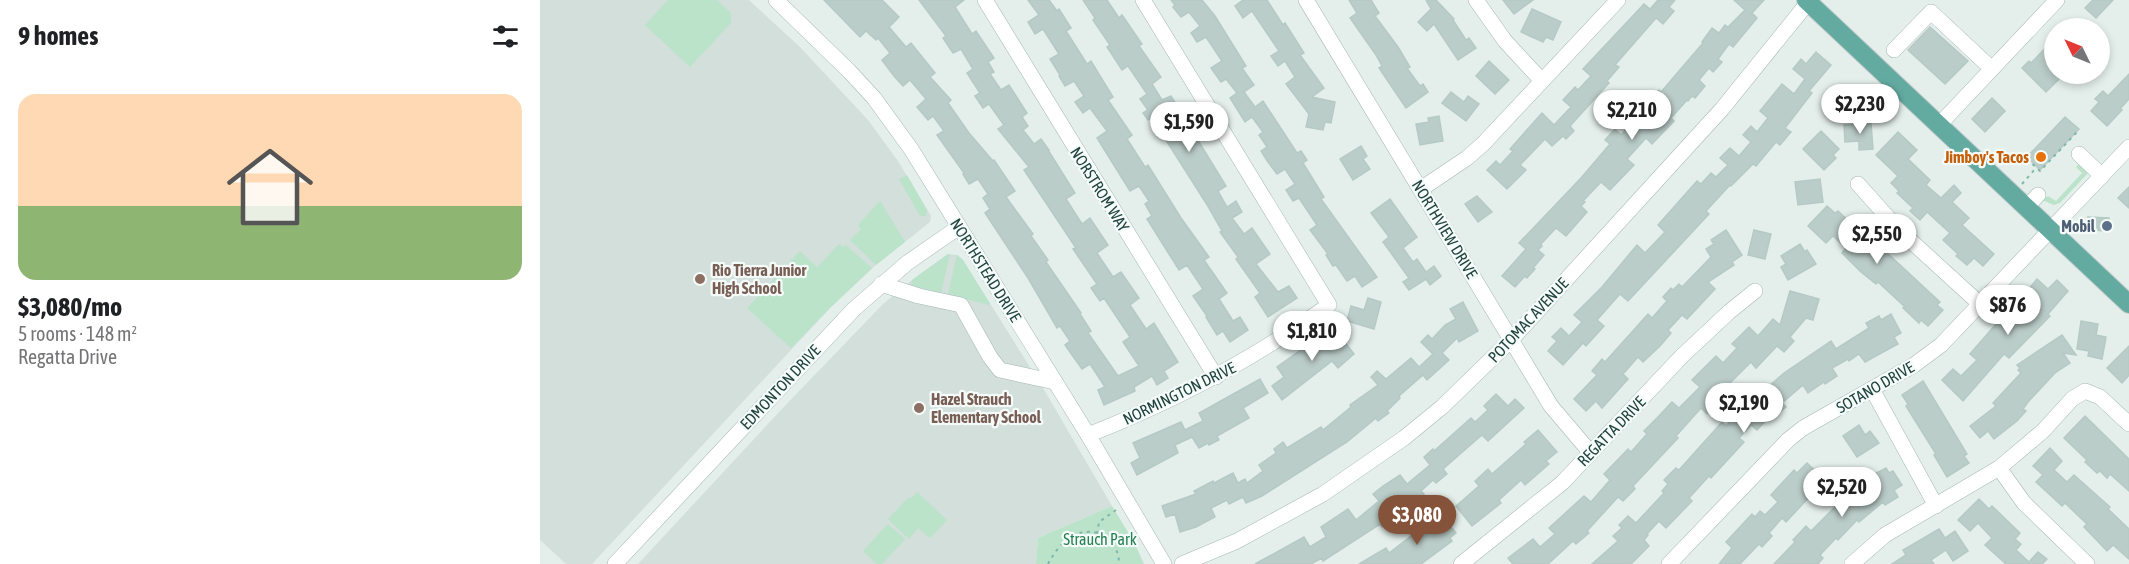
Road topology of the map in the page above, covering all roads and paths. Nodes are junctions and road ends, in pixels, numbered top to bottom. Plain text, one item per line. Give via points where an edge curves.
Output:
1 (776, 0) edge
2 (985, 0) edge
3 (1143, 0) edge
4 (1306, 0) edge
5 (1476, 0) edge
6 (1618, 0) edge
7 (2057, 0) edge
8 (1808, 1) edge
9 (1894, 51) dead end
10 (1992, 69) junction
11 (1542, 81) junction
12 (1938, 126) junction
13 (2078, 131) dead end
14 (2129, 147) edge
15 (2079, 154) dead end
16 (2027, 159) dead end
17 (2036, 168) junction
18 (2102, 176) junction
19 (1858, 184) dead end
20 (2022, 184) dead end
21 (1421, 189) junction
22 (959, 227) junction
23 (2050, 230) junction
24 (881, 284) junction
25 (1755, 291) dead end
26 (1980, 304) junction
27 (2129, 304) edge
28 (1511, 340) junction
29 (1216, 377) junction
30 (1055, 382) junction
31 (1872, 389) junction
32 (2129, 424) edge
33 (1088, 435) junction
34 (1590, 452) junction
35 (1999, 468) junction
36 (1128, 501) junction
37 (1936, 506) junction
38 (1097, 534) junction
39 (615, 564) edge
40 (1048, 564) edge
41 (1119, 564) edge
42 (1164, 564) edge
43 (1182, 564) edge
44 (1461, 564) edge
45 (1669, 564) edge
46 (1852, 564) edge
47 (2086, 564) edge

1 - 22 street, NORTHSTEAD DRIVE via 874,99 911,149
2 - 29 street, NORSTROM WAY
3 - 29 street, NORMINGTON DRIVE via 1329,305
4 - 21 street, NORTHVIEW DRIVE
5 - 11 street via 1504,41
6 - 11 street
7 - 10 street
8 - 12 main road
8 - 28 street, POTOMAC AVENUE via 1722,109
9 - 10 street via 1931,12
10 - 12 street
11 - 21 street via 1483,144
12 - 23 main road via 2032,202
13 - 17 path via 2040,171
14 - 18 street, SOTANO DRIVE
15 - 18 street
16 - 17 path
17 - 20 path
18 - 23 street, SOTANO DRIVE via 2088,197
19 - 26 street via 1900,231
21 - 28 street, NORTHVIEW DRIVE
22 - 24 street, EDMONTON DRIVE
22 - 30 street, NORTHSTEAD DRIVE
23 - 26 street, SOTANO DRIVE
23 - 27 main road via 2091,259
24 - 30 street via 961,305 1000,370
24 - 39 street, EDMONTON DRIVE via 826,337
25 - 34 street, REGATTA DRIVE via 1704,335
26 - 31 street, SOTANO DRIVE via 1928,356
28 - 34 street, NORTHVIEW DRIVE via 1551,406
28 - 43 street, POTOMAC AVENUE via 1442,407 1364,467 1281,519
29 - 33 street, NORMINGTON DRIVE
30 - 33 street, NORTHSTEAD DRIVE
31 - 37 street
31 - 45 street, SOTANO DRIVE via 1788,440
32 - 35 street via 2100,397 2085,391
33 - 36 street, NORTHSTEAD DRIVE
34 - 44 street, REGATTA DRIVE via 1556,489
35 - 37 street
35 - 47 street via 2024,503
36 - 38 path via 1101,520
36 - 42 street, NORTHSTEAD DRIVE
37 - 46 street via 1885,535
38 - 40 path via 1080,533 1072,537 1059,547
38 - 41 path via 1112,541

